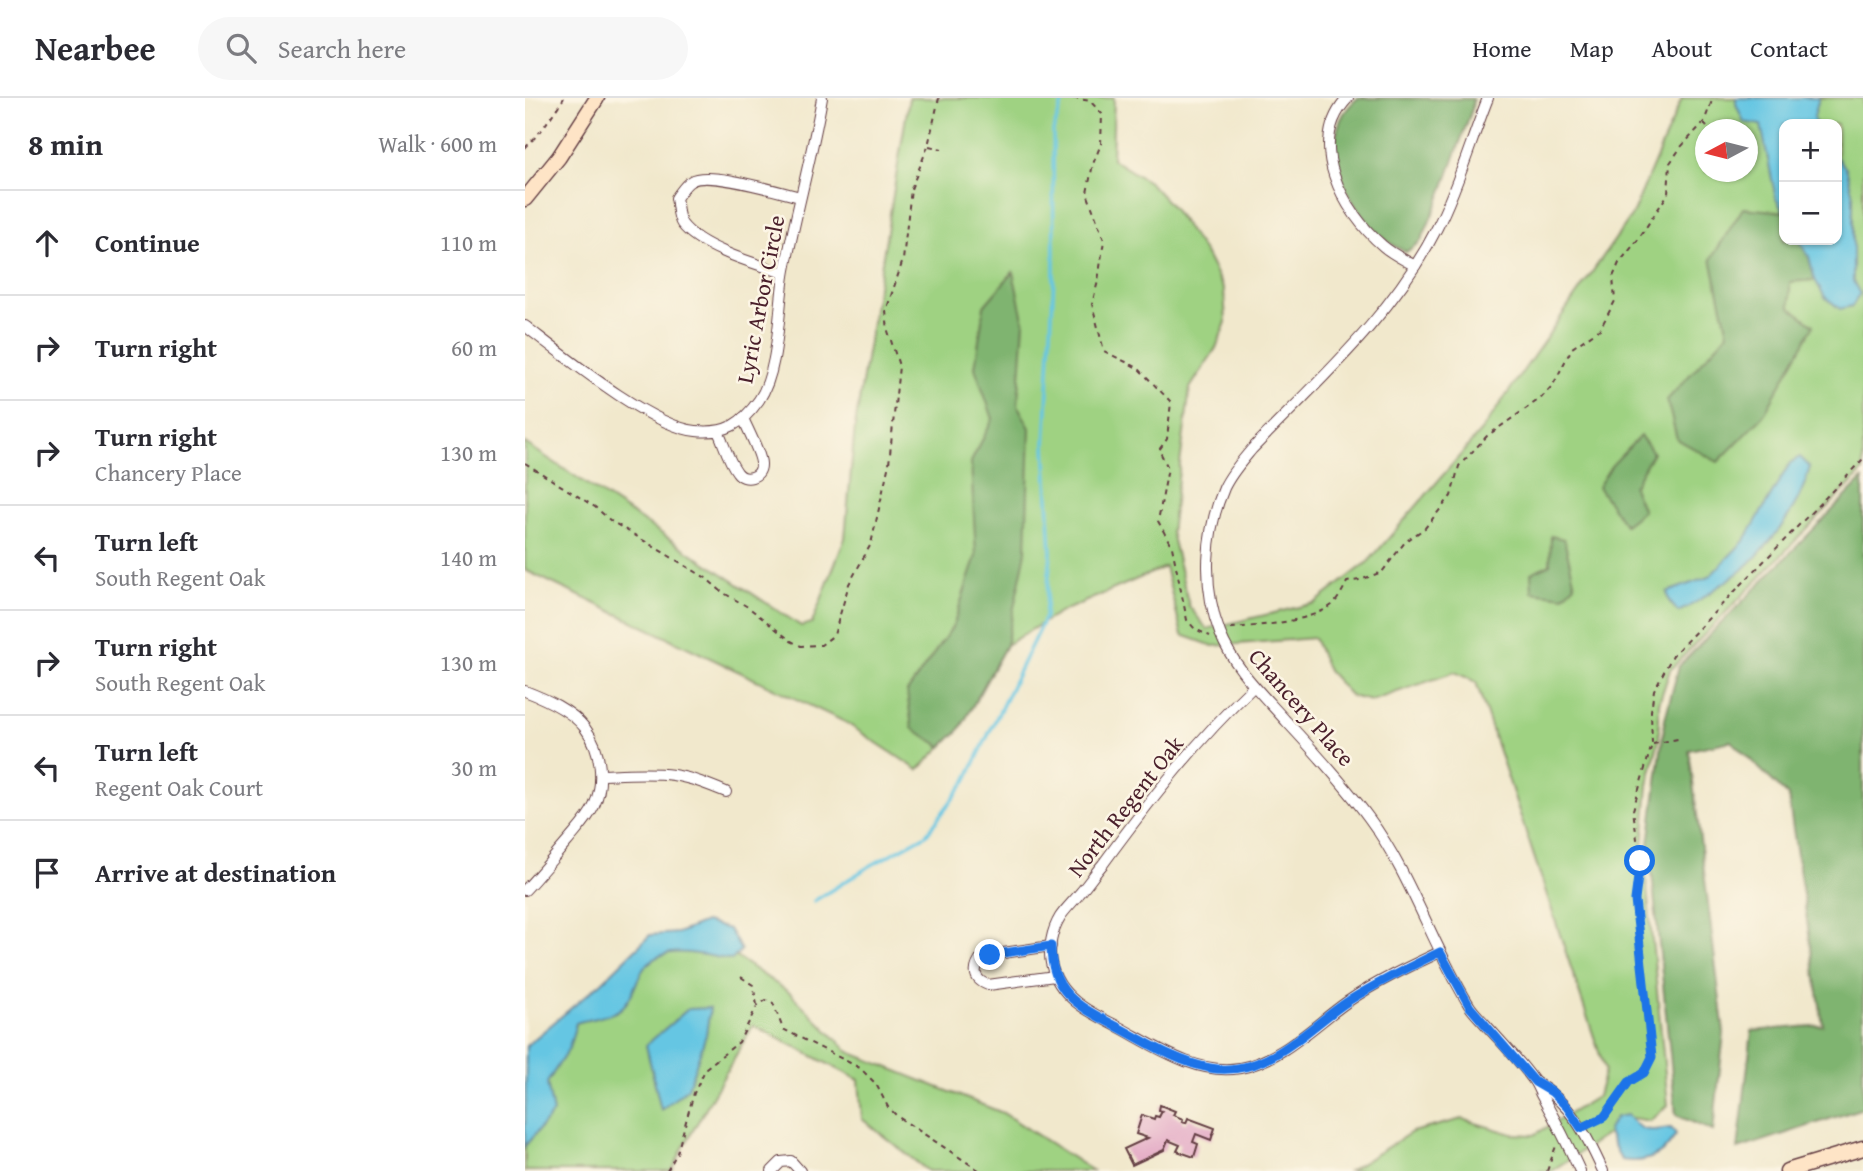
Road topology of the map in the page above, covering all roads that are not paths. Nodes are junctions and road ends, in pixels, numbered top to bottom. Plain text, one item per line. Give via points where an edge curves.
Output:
1 (597, 98) edge
2 (822, 98) edge
3 (1347, 98) edge
4 (1488, 98) edge
5 (800, 197) junction
6 (525, 199) edge
7 (1415, 266) junction
8 (784, 273) junction
9 (525, 326) edge
10 (743, 418) junction
11 (718, 431) junction
12 (1253, 687) junction
13 (525, 691) edge
14 (601, 775) junction
15 (726, 792) dead end
16 (525, 890) edge
17 (1051, 946) junction
18 (1440, 952) junction
19 (1055, 976) junction
20 (1535, 1082) junction
21 (1863, 1147) edge
22 (772, 1171) edge
23 (800, 1171) edge
24 (1580, 1171) edge
25 (1603, 1171) edge
26 (1787, 1171) edge

1 - 6 street
2 - 5 street, Lyric Arbor Circle
3 - 7 street via 1332,121 1329,158 1335,180 1362,225 1384,247
4 - 7 street, Chancery Place via 1438,227
5 - 8 street, Lyric Arbor Circle
5 - 8 street via 705,177 691,181 676,198 680,222 689,232 748,262
7 - 12 street, Chancery Place via 1364,335 1252,449 1225,485 1208,558 1210,594 1220,634
8 - 10 street, Lyric Arbor Circle via 769,377 760,398
9 - 11 street via 621,396 672,426
10 - 11 street, Lyric Arbor Circle
10 - 11 street via 761,463 753,477 737,473
12 - 17 street, North Regent Oak via 1210,729 1145,807 1060,918
12 - 18 street, Chancery Place via 1371,820
13 - 14 street via 553,703 585,728
14 - 15 street via 673,775
14 - 16 street via 593,809
17 - 19 street, North Regent Oak
17 - 19 street via 983,956 976,975 988,985
18 - 19 street via 1347,1002 1265,1061 1238,1069 1211,1068 1167,1053 1082,1008
18 - 20 street, Chancery Place via 1470,1007
20 - 24 street, Chancery Place
20 - 25 street, Chancery Place via 1567,1107
21 - 26 street
22 - 23 street via 781,1162 791,1161

